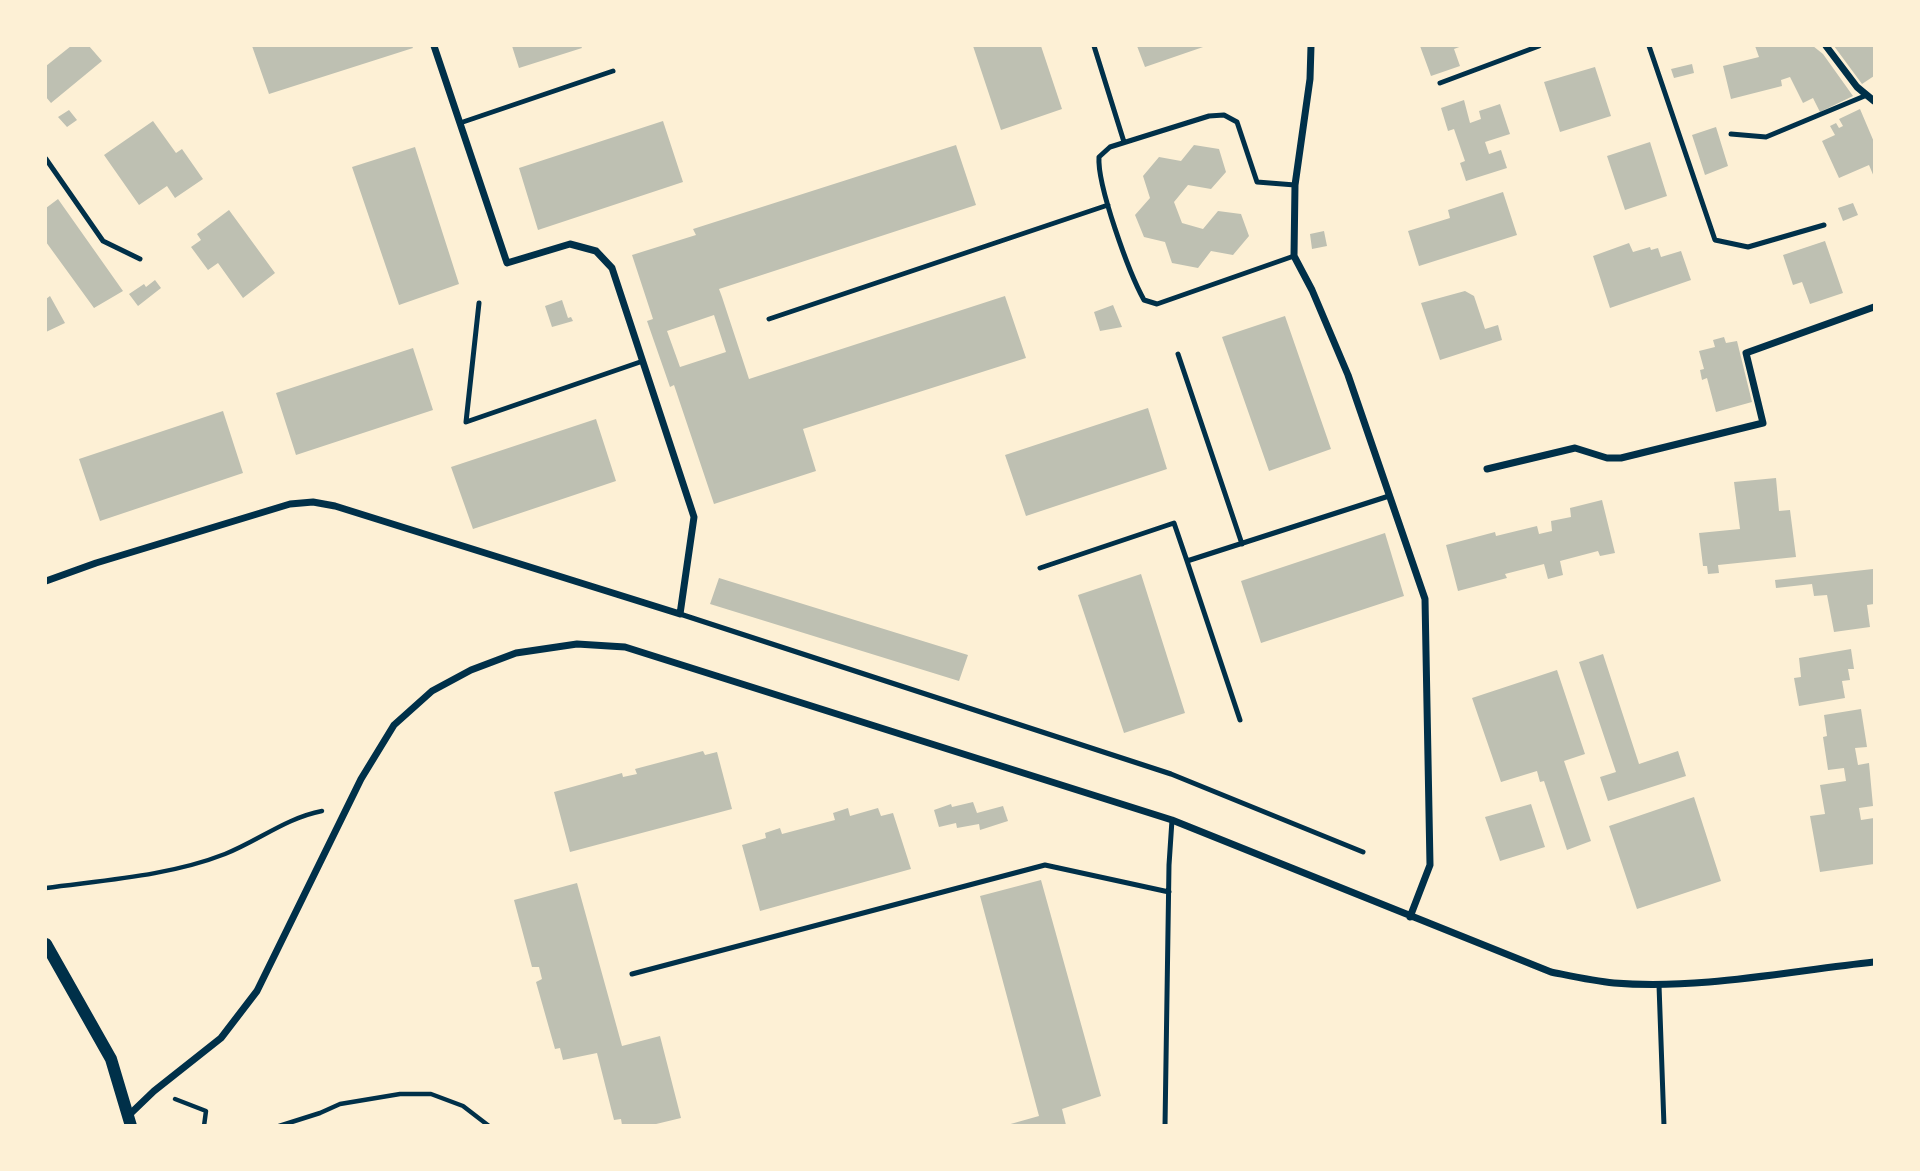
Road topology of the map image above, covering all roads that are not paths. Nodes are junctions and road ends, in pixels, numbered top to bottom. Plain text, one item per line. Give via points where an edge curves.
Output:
1 (434, 46) edge
2 (1094, 46) edge
3 (1311, 46) edge
4 (1539, 46) edge
5 (1649, 46) edge
6 (1826, 46) edge
7 (613, 71) dead end
8 (1440, 83) dead end
9 (1867, 95) junction
10 (1874, 101) edge
11 (460, 123) junction
12 (1731, 134) dead end
13 (1124, 142) junction
14 (46, 159) edge
15 (1295, 185) junction
16 (1108, 205) junction
17 (1824, 225) dead end
18 (1294, 256) junction
19 (140, 259) dead end
20 (479, 303) dead end
21 (1874, 307) edge
22 (769, 319) dead end
23 (1178, 354) dead end
24 (643, 361) junction
25 (1487, 469) dead end
26 (1389, 496) junction
27 (1242, 544) junction
28 (1187, 561) junction
29 (1040, 568) dead end
30 (46, 581) edge
31 (680, 614) junction
32 (1240, 720) dead end
33 (1172, 820) junction
34 (1363, 852) dead end
35 (1169, 892) junction
36 (1410, 917) junction
37 (46, 944) edge
38 (1874, 962) edge
39 (632, 974) dead end
40 (1659, 985) junction
41 (130, 1120) edge
42 (1165, 1125) edge
43 (1664, 1125) edge

1 - 11 street
2 - 13 lane
3 - 15 street
4 - 8 lane
5 - 17 lane via 1715,240 1748,247
6 - 9 street
7 - 11 lane
9 - 10 street
9 - 12 lane via 1766,138
11 - 24 street via 507,263 570,244 596,251 612,268
13 - 15 lane via 1224,115 1237,122 1256,182
13 - 16 lane via 1099,157
14 - 19 lane via 103,241
15 - 18 street
16 - 18 lane via 1136,287 1144,300 1157,304
16 - 22 lane
18 - 26 street via 1348,375
20 - 24 lane via 466,422
21 - 25 street via 1746,353 1763,423 1621,458 1575,448
23 - 27 lane
24 - 31 street via 694,517
26 - 27 lane
26 - 36 street via 1424,599 1430,865
27 - 28 lane
28 - 29 lane via 1174,523
28 - 32 lane
30 - 31 street via 290,504 313,502
31 - 34 lane via 1171,774
33 - 35 lane
33 - 36 street
33 - 41 street via 625,648 577,644 516,653 432,691 394,724 361,779 257,991 221,1038 154,1091
35 - 39 lane via 1045,866
35 - 42 lane
36 - 40 street via 1551,972 1612,983
37 - 41 street via 111,1059
38 - 40 street
40 - 43 lane

